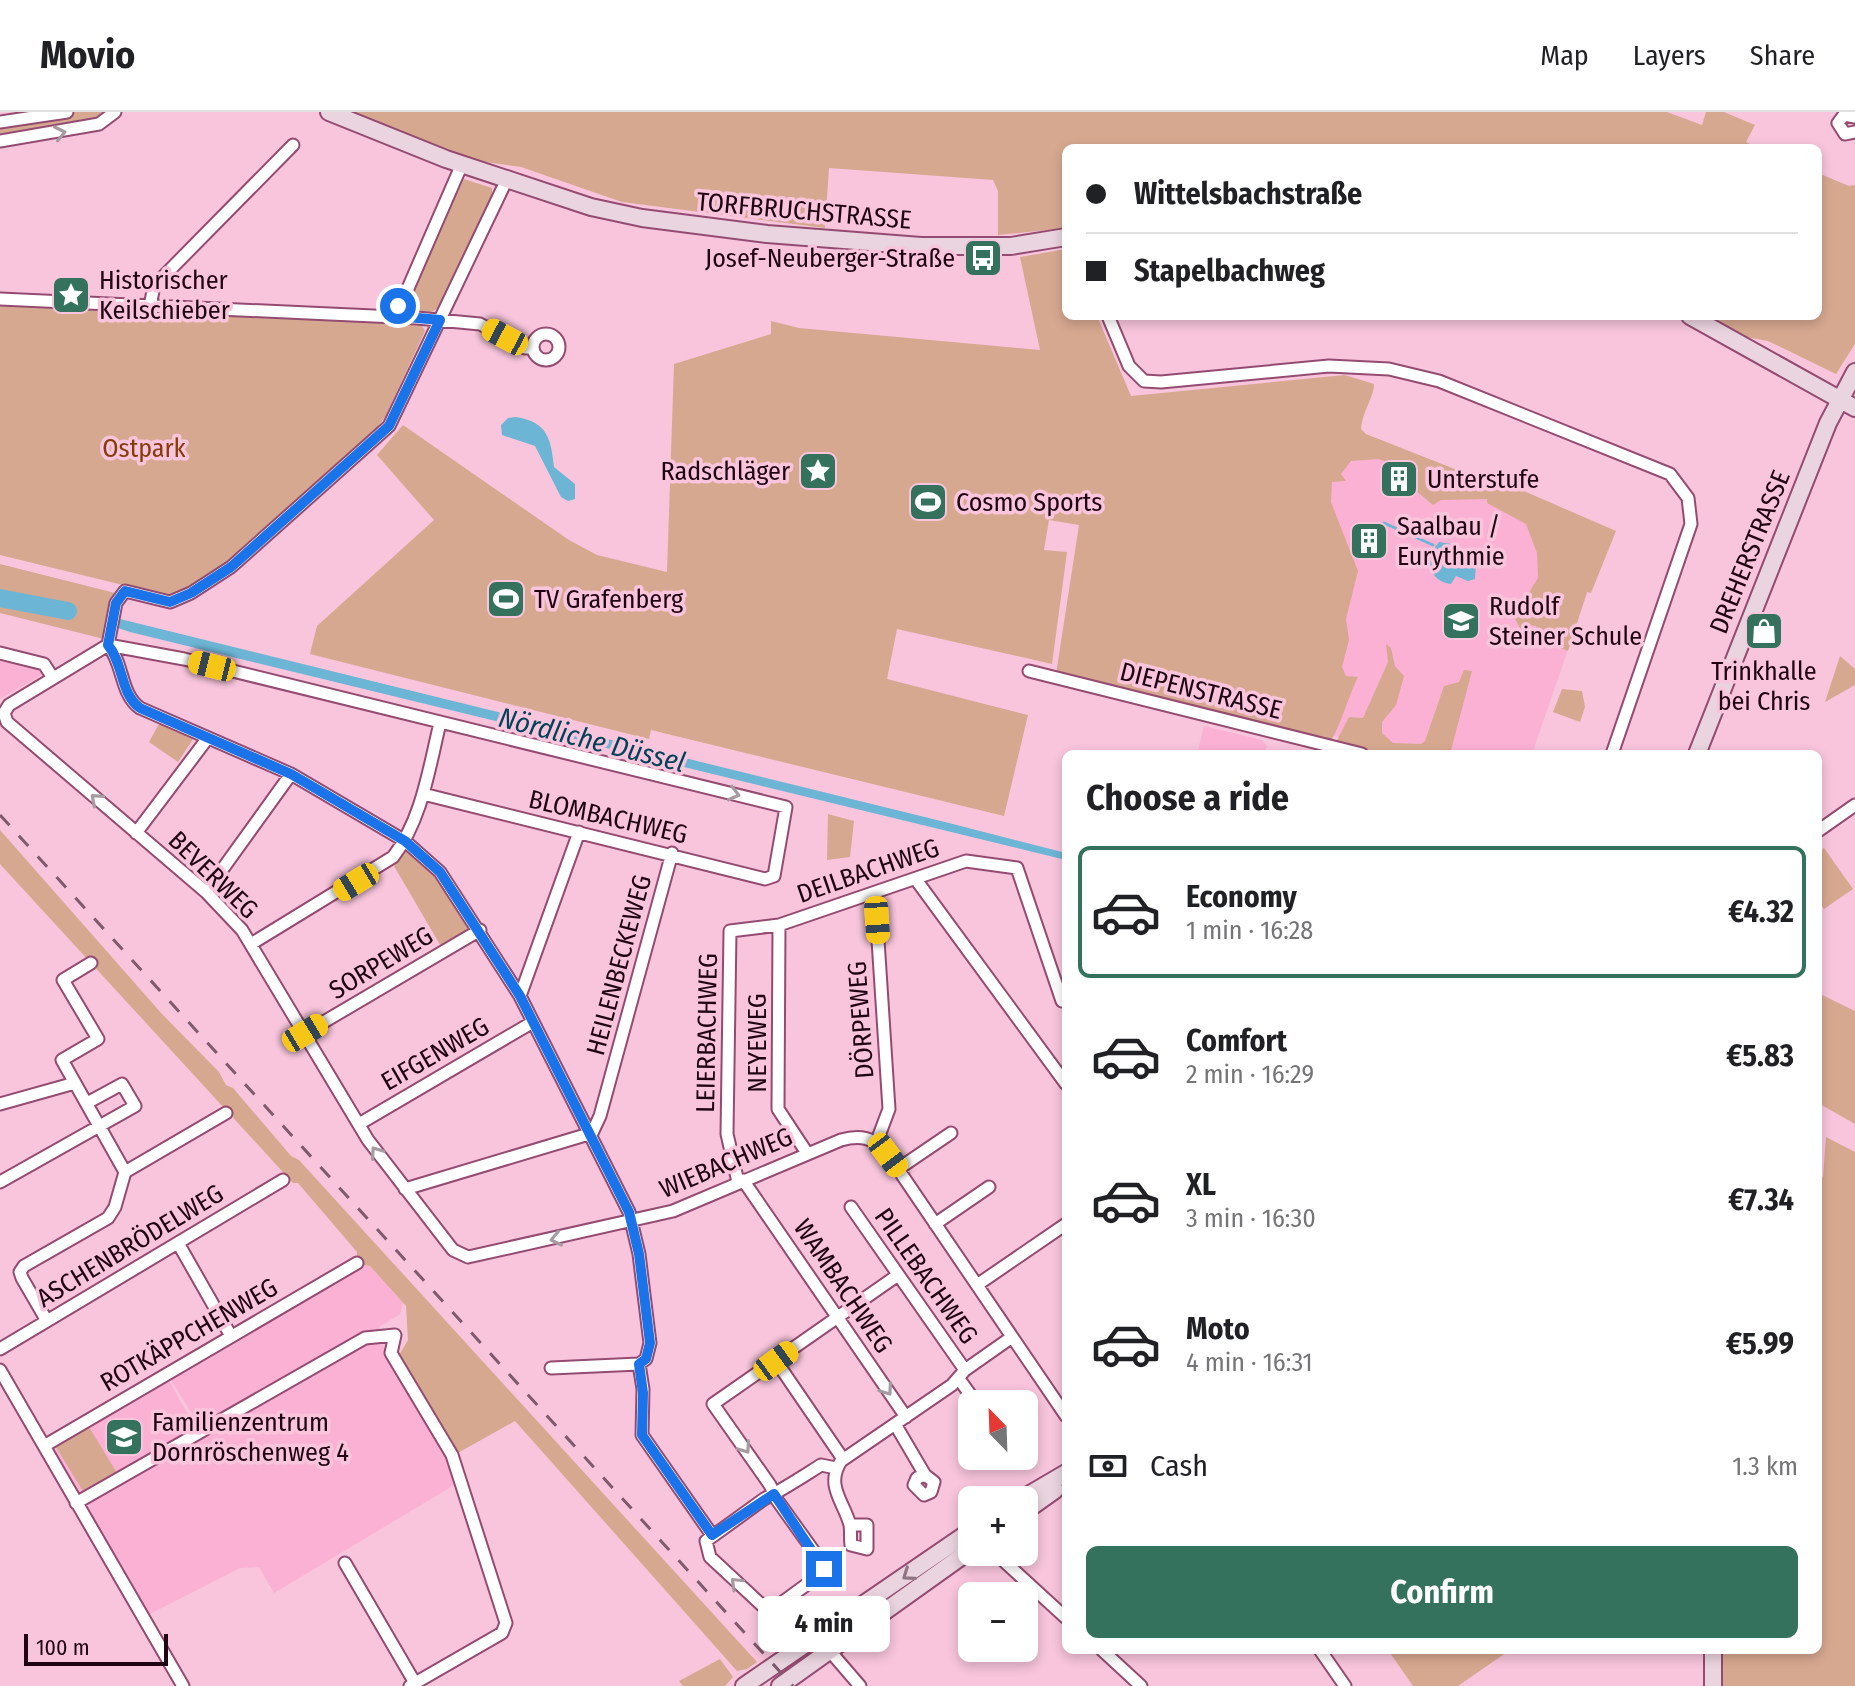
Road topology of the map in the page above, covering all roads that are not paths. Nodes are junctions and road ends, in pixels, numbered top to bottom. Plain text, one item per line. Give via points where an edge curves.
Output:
1 (67, 112) edge
2 (115, 112) edge
3 (329, 112) edge
4 (1828, 112) edge
5 (1855, 117) edge
6 (1839, 120) junction
7 (0, 122) edge
8 (1855, 132) edge
9 (0, 141) edge
10 (293, 145) dead end
11 (462, 164) junction
12 (508, 177) junction
13 (1062, 238) edge
14 (0, 299) edge
15 (150, 306) junction
16 (396, 316) junction
17 (440, 320) junction
18 (1110, 320) edge
19 (1697, 320) edge
20 (532, 348) dead end
21 (1855, 372) edge
22 (1848, 404) edge
23 (108, 645) junction
24 (0, 653) edge
25 (1029, 671) dead end
26 (53, 678) junction
27 (440, 723) junction
28 (207, 739) junction
29 (1346, 750) edge
30 (1613, 750) edge
31 (1699, 750) edge
32 (291, 774) junction
33 (423, 794) junction
34 (1855, 805) edge
35 (1822, 828) edge
36 (579, 832) junction
37 (136, 833) junction
38 (405, 841) junction
39 (672, 853) junction
40 (917, 881) junction
41 (206, 892) junction
42 (875, 894) junction
43 (779, 925) junction
44 (480, 930) junction
45 (730, 931) joint
46 (251, 944) junction
47 (91, 963) dead end
48 (520, 996) junction
49 (1062, 1001) dead end
50 (533, 1022) junction
51 (305, 1033) junction
52 (1062, 1079) edge
53 (75, 1083) junction
54 (87, 1103) junction
55 (0, 1104) edge
56 (226, 1113) dead end
57 (359, 1124) junction
58 (100, 1125) junction
59 (592, 1133) junction
60 (951, 1133) dead end
61 (877, 1141) junction
62 (807, 1153) junction
63 (898, 1169) junction
64 (125, 1172) junction
65 (283, 1180) dead end
66 (741, 1181) junction
67 (0, 1182) edge
68 (989, 1187) dead end
69 (405, 1189) junction
70 (851, 1207) dead end
71 (632, 1222) junction
72 (935, 1224) junction
73 (1062, 1227) edge
74 (178, 1243) junction
75 (461, 1256) joint
76 (357, 1263) dead end
77 (898, 1275) junction
78 (977, 1285) junction
79 (837, 1317) junction
80 (47, 1321) junction
81 (231, 1336) junction
82 (1012, 1337) junction
83 (0, 1349) edge
84 (776, 1361) junction
85 (639, 1364) junction
86 (551, 1368) dead end
87 (0, 1370) edge
88 (962, 1374) junction
89 (970, 1390) edge
90 (1062, 1410) edge
91 (906, 1417) junction
92 (895, 1424) junction
93 (44, 1446) junction
94 (840, 1463) junction
95 (925, 1475) dead end
96 (1062, 1475) edge
97 (1062, 1485) edge
98 (1038, 1489) edge
99 (774, 1494) junction
100 (1038, 1502) edge
101 (76, 1503) junction
102 (850, 1525) dead end
103 (712, 1535) junction
104 (958, 1541) edge
105 (958, 1558) edge
106 (345, 1563) dead end
107 (1009, 1566) edge
108 (1062, 1614) edge
109 (824, 1643) junction
110 (1106, 1654) edge
111 (1323, 1654) edge
112 (1713, 1654) edge
113 (789, 1658) junction
114 (413, 1685) edge
115 (183, 1686) edge
116 (744, 1686) edge
117 (756, 1686) edge
118 (780, 1686) edge
119 (860, 1686) edge
120 (1141, 1686) edge
121 (1345, 1686) edge
122 (1713, 1686) edge

1 - 7 street
9 -> 2 street via 99,124
3 - 11 main road, TORFBRUCHSTRASSE
4 - 6 street
5 - 6 street via 1847,114
6 - 8 street via 1842,132
10 - 15 street via 154,286
11 - 12 main road, TORFBRUCHSTRASSE
11 - 16 street
12 - 13 main road, TORFBRUCHSTRASSE via 591,207 642,218 811,238 996,247
12 - 17 street
14 - 15 street
15 - 16 street
16 - 17 street
17 - 20 street via 480,324
17 - 23 street via 389,426 214,579 170,602 125,591 116,603
18 - 30 street via 1129,366 1144,381 1329,366 1389,369 1428,377 1670,474 1688,498 1691,524
19 - 22 main road
21 - 22 main road, DREHERSTRASSE
22 - 31 main road, DREHERSTRASSE via 1812,463
23 - 26 street
23 - 27 street
23 - 28 street via 117,655 133,703
24 - 26 street via 44,664
25 - 29 street, DIEPENSTRASSE
37 -> 26 street, BEVERWEG via 5,716 9,705
27 - 33 street
27 -> 39 street, BLOMBACHWEG via 786,807 773,878
28 - 32 street
28 - 37 street
32 - 38 street
32 - 41 street
33 - 36 street, BLOMBACHWEG
33 - 38 street
34 - 35 street
36 - 39 street, BLOMBACHWEG
36 - 48 street
37 - 41 street, BEVERWEG
38 - 44 street via 440,872
38 - 46 street via 388,862
39 - 59 street, HEILENBECKEWEG
40 - 42 street, DEILBACHWEG
40 - 49 street, DEILBACHWEG via 970,861 1019,871
40 - 52 street
41 - 46 street, BEVERWEG
42 - 43 street, DEILBACHWEG
42 - 61 street, DÖRPEWEG via 889,1109
43 - 45 street, DEILBACHWEG
43 - 62 street, NEYEWEG via 778,1109
44 - 48 street
44 - 51 street, SORPEWEG
45 - 66 street, LEIERBACHWEG via 727,1134
46 - 51 street, BEVERWEG
47 - 53 street via 63,980 98,1039 62,1060
48 - 50 street
50 - 57 street, EIFGENWEG
50 - 59 street
51 - 57 street, BEVERWEG
53 - 54 street
53 - 55 street
54 - 58 street
54 - 58 street via 122,1084 135,1106
56 - 64 street
69 -> 57 street, BEVERWEG
58 - 64 street
58 - 67 street
59 - 69 street
59 - 71 street
60 - 63 street
61 - 62 street, WIEBACHWEG via 857,1135
61 - 63 street
62 - 66 street, WIEBACHWEG
63 - 72 street
64 - 80 street via 108,1218 20,1272
65 - 74 street, ASCHENBRÖDELWEG
66 - 71 street, WIEBACHWEG via 673,1211
66 - 79 street, WAMBACHWEG
68 - 72 street
69 - 75 street, BEVERWEG
70 - 77 street, PILLEBACHWEG
71 -> 75 street, WIEBACHWEG
71 - 85 street via 650,1343
72 - 78 street
73 - 78 street
74 - 80 street, ASCHENBRÖDELWEG
74 - 81 street
76 - 81 street, ROTKÄPPCHENWEG
77 - 79 street
77 - 88 street, PILLEBACHWEG
78 - 82 street
79 - 84 street
79 -> 91 street, WAMBACHWEG
80 - 83 street, ASCHENBRÖDELWEG
81 - 93 street, ROTKÄPPCHENWEG
82 - 88 street
82 - 90 street
84 - 94 street
84 -> 99 street via 713,1404
85 - 86 street
85 - 103 street via 642,1435
87 - 93 street
88 - 89 street, PILLEBACHWEG
88 - 91 street
91 - 92 street
92 - 94 street
92 - 95 street
93 - 101 street
94 - 99 street via 821,1465
94 - 102 street via 835,1489
96 - 98 main road
97 - 100 main road
99 - 103 street
99 -> 103 street via 825,1567 776,1607 766,1609 710,1557 705,1547
101 - 114 street via 365,1338 395,1335 391,1353 456,1467 506,1623 502,1633
101 - 115 street
104 -> 109 main road
105 - 109 main road
106 - 114 street
107 - 108 street
109 - 113 main road
109 - 118 main road
109 - 119 street
110 - 120 street
111 - 121 street
112 - 122 main road
113 - 116 main road
113 - 117 main road

